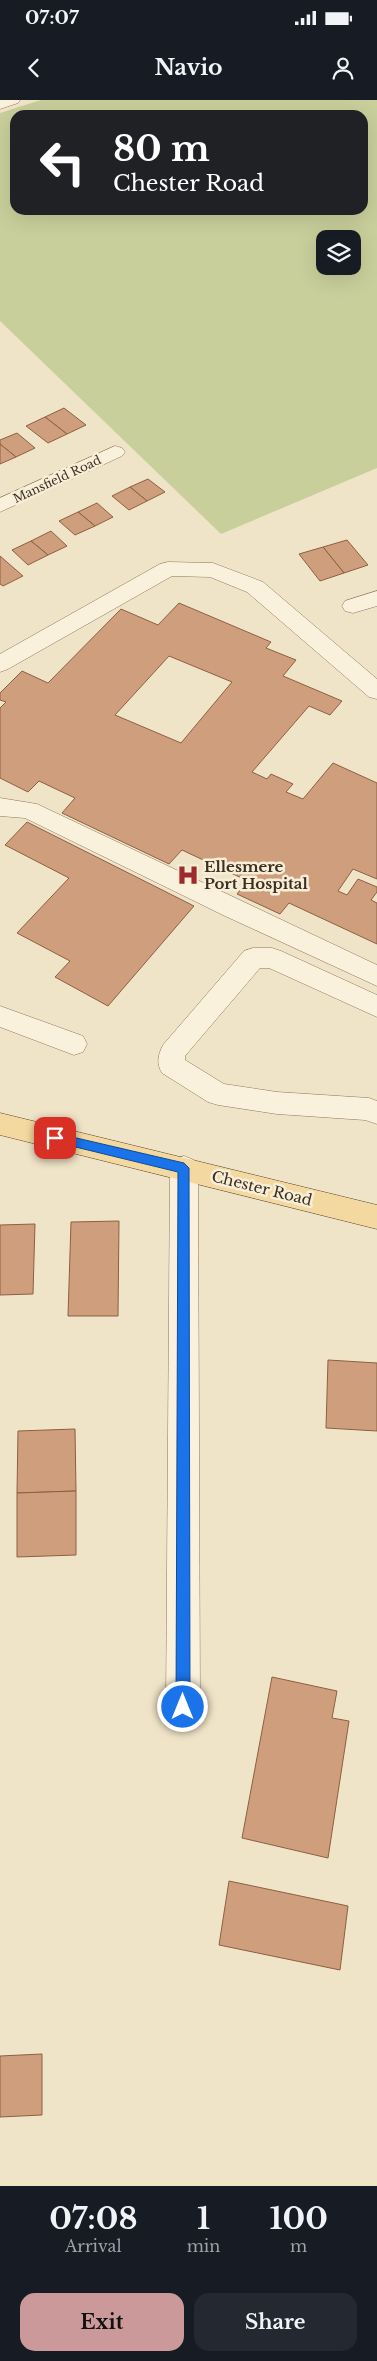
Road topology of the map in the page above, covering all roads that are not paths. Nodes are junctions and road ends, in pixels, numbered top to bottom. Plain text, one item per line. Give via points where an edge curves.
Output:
1 (12, 100) edge
2 (0, 104) edge
3 (115, 452) dead end
4 (0, 506) edge
5 (377, 598) edge
6 (353, 606) dead end
7 (0, 664) edge
8 (377, 691) edge
9 (0, 806) edge
10 (377, 976) edge
11 (377, 1007) edge
12 (0, 1016) edge
13 (74, 1044) dead end
14 (374, 1105) edge
15 (0, 1124) edge
16 (184, 1168) junction
17 (377, 1217) edge
18 (183, 1707) dead end

1 - 2 street
3 - 4 street, Mansfield Road
5 - 6 street
7 - 8 street via 168,570 213,570 255,587
9 - 10 street via 30,810
11 - 14 street via 272,958 253,958 172,1053 171,1065 218,1094 277,1103
12 - 13 street
15 - 16 main road, Chester Road
16 - 17 main road, Chester Road
16 - 18 street

